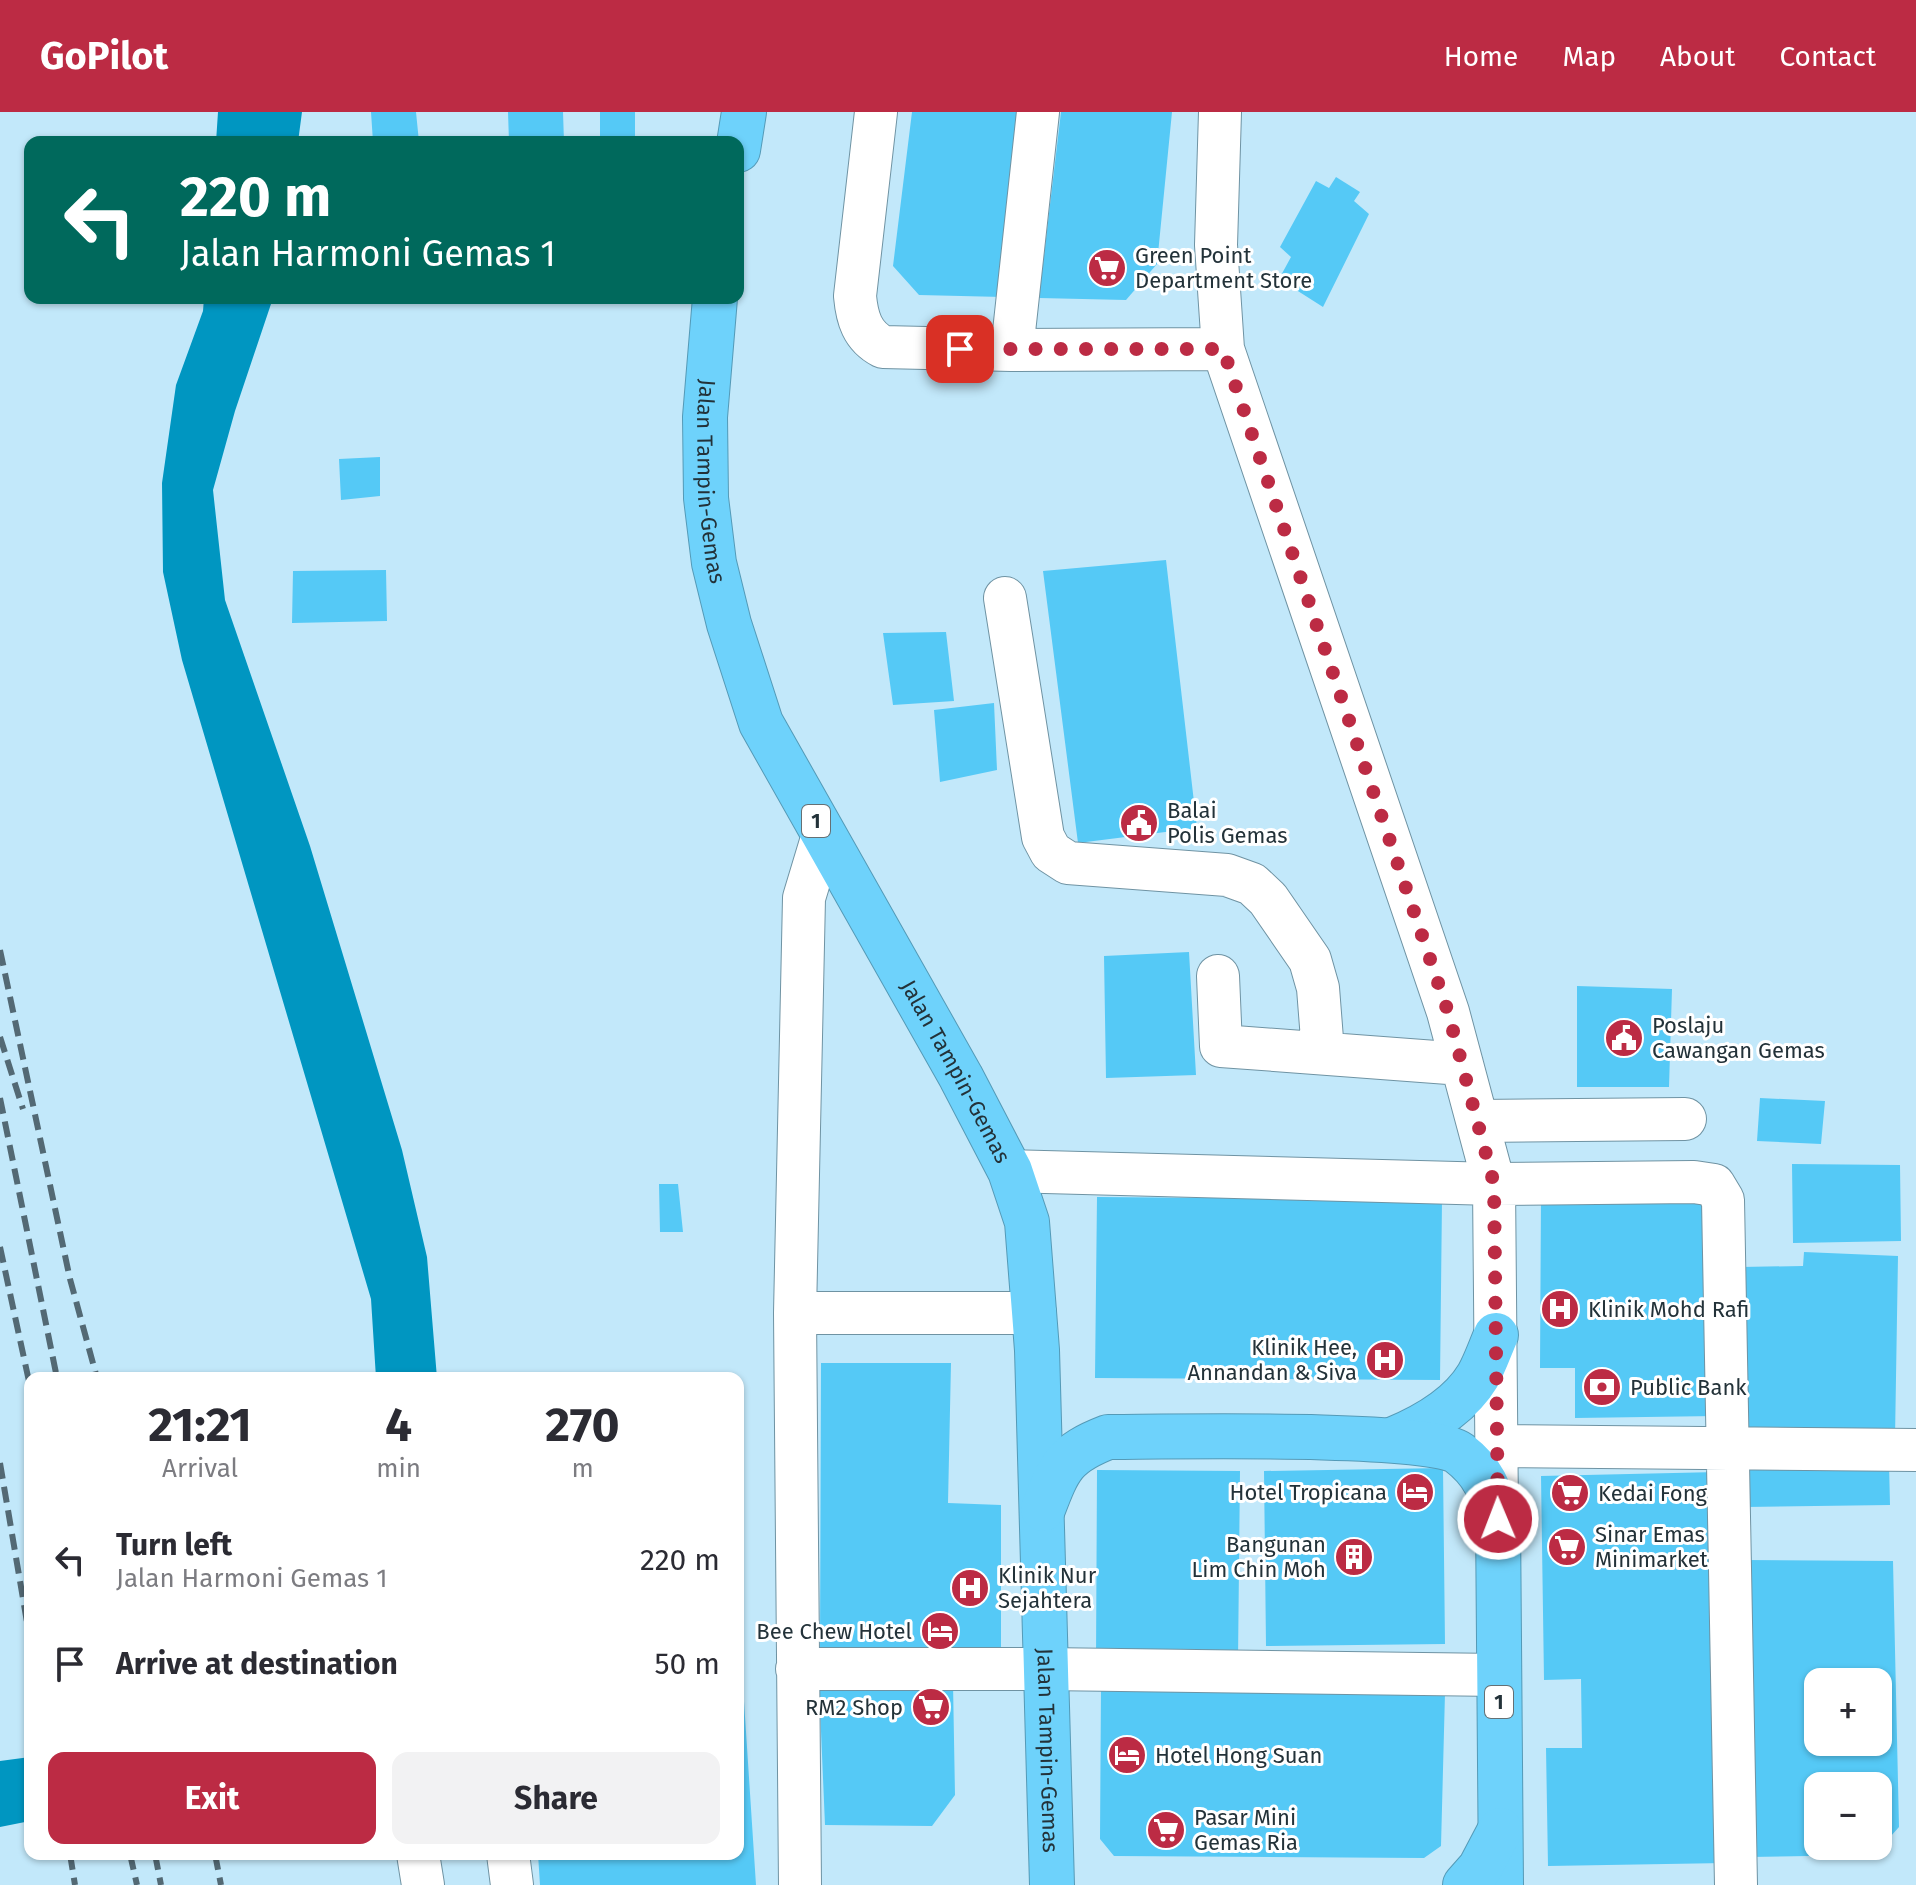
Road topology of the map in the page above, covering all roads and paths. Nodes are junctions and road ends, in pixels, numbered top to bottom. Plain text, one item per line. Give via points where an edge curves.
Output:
1 (744, 112) edge
2 (876, 112) edge
3 (1038, 112) edge
4 (1220, 112) edge
5 (740, 136) edge
6 (714, 304) edge
7 (1223, 349) junction
8 (1012, 350) junction
9 (1005, 598) dead end
10 (823, 835) junction
11 (1218, 976) dead end
12 (1323, 1052) junction
13 (1462, 1064) junction
14 (1685, 1119) dead end
15 (1478, 1121) junction
16 (1010, 1171) junction
17 (1494, 1184) junction
18 (795, 1313) junction
19 (1036, 1331) junction
20 (1496, 1335) junction
21 (1108, 1437) junction
22 (1394, 1439) junction
23 (1496, 1446) junction
24 (1730, 1449) junction
25 (1916, 1450) edge
26 (1041, 1513) junction
27 (1498, 1519) junction
28 (797, 1669) junction
29 (1045, 1669) junction
30 (1499, 1675) junction
31 (1500, 1830) junction
32 (419, 1860) edge
33 (509, 1860) edge
34 (423, 1885) edge
35 (512, 1885) edge
36 (800, 1885) edge
37 (1052, 1885) edge
38 (1465, 1885) edge
39 (1501, 1885) edge
40 (1736, 1885) edge

1 - 5 highway
2 - 8 street via 855,296 862,328 883,347
3 - 8 street
4 - 7 street via 1216,245
6 - 10 highway, Jalan Tampin-Gemas / 1 via 705,439 714,563 761,723
7 - 8 street
7 - 13 street
9 - 12 street via 1043,837 1051,852 1068,863 1227,875 1252,884 1310,960 1318,988
10 - 16 highway, Jalan Tampin-Gemas / 1
10 - 18 street via 804,898
11 - 12 street via 1221,1046
12 - 13 street
13 - 15 street
14 - 15 street
15 - 17 street
16 - 17 street
16 - 19 highway, Jalan Tampin-Gemas / 1 via 1027,1222
17 - 20 street
17 - 24 street via 1714,1185 1723,1200
18 - 19 street
18 - 28 street
19 - 21 highway, 1 via 1052,1388 1079,1421
19 - 26 highway, Jalan Tampin-Gemas / 1
20 - 22 highway via 1478,1377 1449,1407 1428,1425
20 - 23 street
21 - 22 highway, 1
21 - 26 highway via 1083,1446 1064,1461
22 - 27 highway, 1 via 1457,1450 1489,1485
23 - 24 street
23 - 27 street
24 - 25 street
24 - 40 street
26 - 29 highway, Jalan Tampin-Gemas / 1
27 - 30 highway, 1
28 - 29 street
28 - 36 street
29 - 30 street
29 - 37 highway, Jalan Tampin-Gemas / 1
30 - 31 highway, 1
31 - 38 highway
31 - 39 highway, 1
32 - 34 street
33 - 35 street

